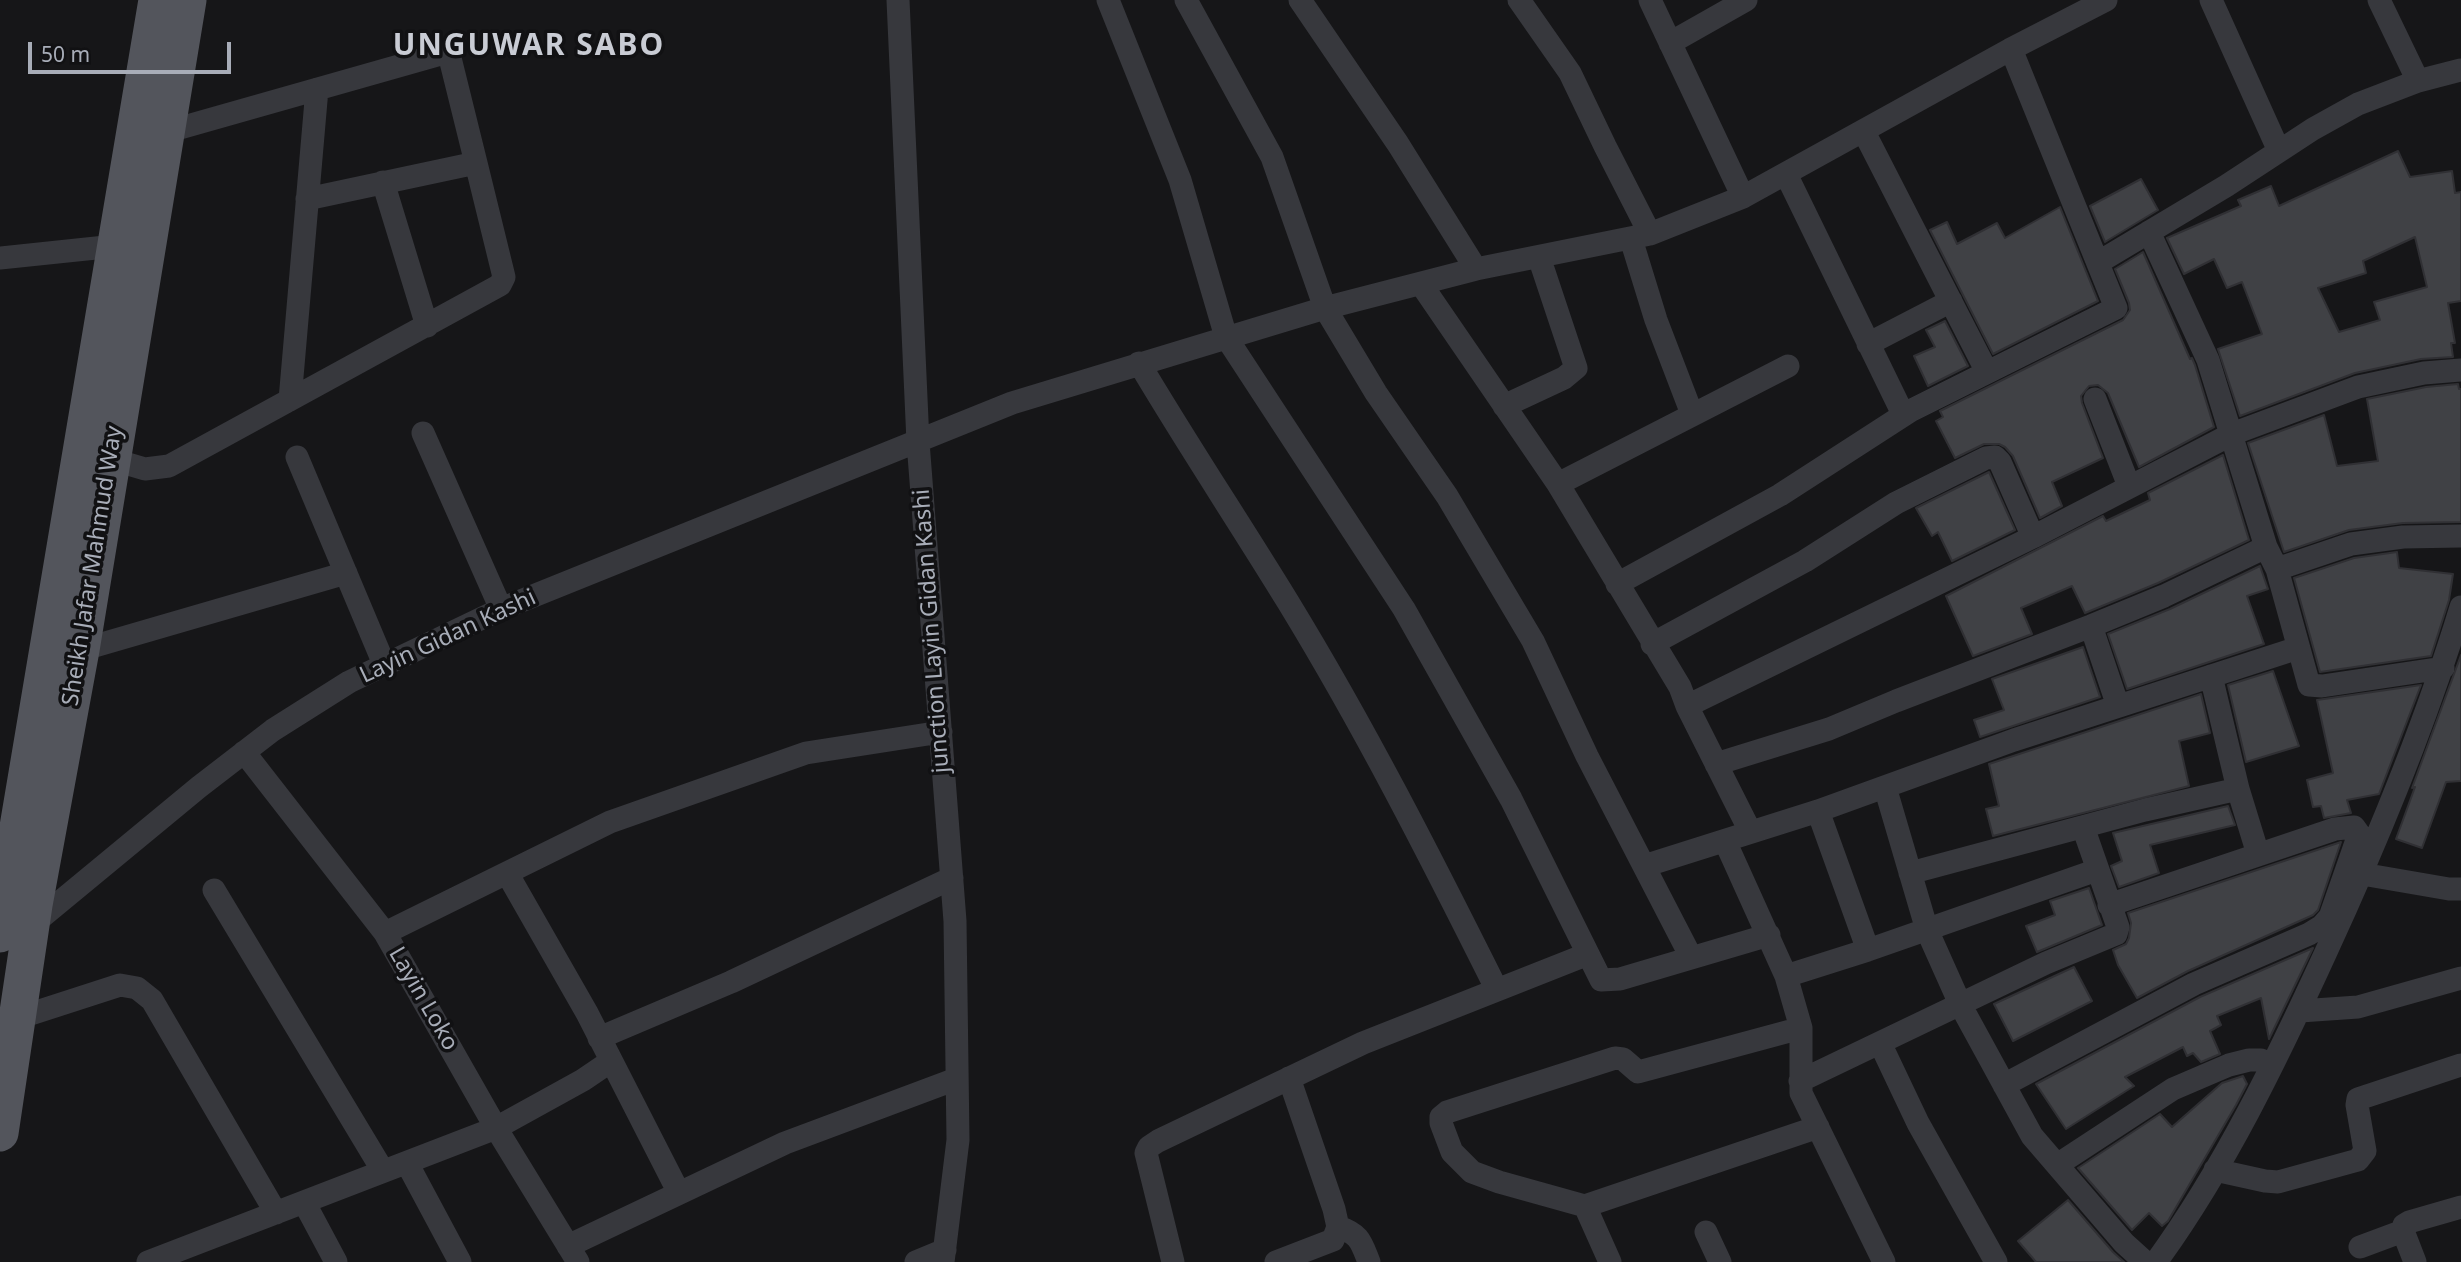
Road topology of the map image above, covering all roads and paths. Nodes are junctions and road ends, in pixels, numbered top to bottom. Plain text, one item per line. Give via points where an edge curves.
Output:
1 (157, 0) edge
2 (188, 0) edge
3 (898, 0) edge
4 (1108, 0) edge
5 (1186, 0) edge
6 (1519, 0) edge
7 (1650, 0) edge
8 (1746, 0) edge
9 (2106, 0) edge
10 (2211, 0) edge
11 (2379, 0) edge
12 (1308, 3) edge
13 (1670, 43) junction
14 (2011, 48) junction
15 (2461, 70) edge
16 (2418, 81) junction
17 (317, 89) junction
18 (166, 132) junction
19 (1864, 132) junction
20 (2279, 151) junction
21 (476, 163) junction
22 (1786, 174) junction
23 (383, 182) junction
24 (1743, 197) junction
25 (307, 199) junction
26 (2149, 232) junction
27 (1641, 236) junction
28 (116, 246) junction
29 (1539, 257) junction
30 (0, 258) edge
31 (2099, 262) junction
32 (1476, 269) junction
33 (1421, 284) junction
34 (1951, 301) junction
35 (1325, 308) junction
36 (426, 326) junction
37 (1226, 337) junction
38 (1868, 344) junction
39 (1139, 363) junction
40 (1788, 366) dead end
41 (2461, 370) edge
42 (1987, 372) junction
43 (2095, 399) dead end
44 (290, 400) junction
45 (1504, 406) junction
46 (1910, 411) junction
47 (1692, 414) junction
48 (423, 433) dead end
49 (2232, 434) junction
50 (918, 442) junction
51 (297, 457) dead end
52 (111, 459) junction
53 (1558, 484) junction
54 (2129, 486) junction
55 (2461, 536) edge
56 (2034, 537) junction
57 (2266, 547) junction
58 (2277, 569) junction
59 (346, 573) junction
60 (1617, 584) junction
61 (2461, 607) edge
62 (501, 609) junction
63 (2091, 626) junction
64 (1652, 644) junction
65 (2298, 648) junction
66 (81, 650) junction
67 (384, 664) junction
68 (2443, 668) junction
69 (2211, 676) junction
70 (1687, 706) junction
71 (2118, 706) junction
72 (941, 732) junction
73 (244, 752) junction
74 (1716, 764) junction
75 (1885, 787) junction
76 (2238, 789) junction
77 (1818, 811) junction
78 (2083, 827) junction
79 (1750, 831) junction
80 (1725, 841) junction
81 (2258, 853) junction
82 (1644, 866) junction
83 (2097, 870) junction
84 (507, 873) junction
85 (1910, 873) junction
86 (2362, 874) junction
87 (952, 878) junction
88 (2461, 889) edge
89 (214, 890) dead end
90 (2109, 905) junction
91 (16, 929) edge
92 (1927, 930) junction
93 (385, 933) junction
94 (1769, 935) junction
95 (1868, 950) junction
96 (1588, 954) junction
97 (1691, 957) junction
98 (1786, 976) junction
99 (2461, 978) edge
100 (1497, 990) junction
101 (1961, 1006) junction
102 (2300, 1011) junction
103 (18, 1018) junction
104 (1801, 1028) junction
105 (599, 1038) junction
106 (1880, 1044) junction
107 (611, 1061) junction
108 (2272, 1065) junction
109 (2461, 1065) edge
110 (1289, 1078) junction
111 (956, 1079) junction
112 (1800, 1081) junction
113 (2004, 1084) junction
114 (1818, 1126) junction
115 (496, 1128) junction
116 (0, 1133) edge
117 (407, 1163) junction
118 (2057, 1165) junction
119 (2215, 1170) junction
120 (383, 1171) junction
121 (679, 1193) junction
122 (304, 1202) junction
123 (1586, 1206) junction
124 (2461, 1208) edge
125 (276, 1213) junction
126 (1338, 1227) junction
127 (1706, 1231) dead end
128 (2403, 1231) junction
129 (2360, 1247) dead end
130 (199, 1253) edge
131 (573, 1254) edge
132 (944, 1256) edge
133 (148, 1262) edge
134 (336, 1262) edge
135 (460, 1262) edge
136 (916, 1262) edge
137 (1173, 1262) edge
138 (1276, 1262) edge
139 (1369, 1262) edge
140 (1610, 1262) edge
141 (1720, 1262) edge
142 (1884, 1262) edge
143 (1996, 1262) edge
144 (2145, 1262) edge
145 (2156, 1262) edge
146 (2416, 1262) edge

1 - 28 main road, Sheikh Jafar Mahmud Way
2 - 18 main road, Sheikh Jafar Mahmud Way
3 - 50 street, junction Layin Gidan Kashi
4 - 37 street via 1180,180
5 - 35 street via 1272,157
6 - 27 street via 1570,73
7 - 13 street
8 - 13 street
9 - 14 street, Layin Gidan Kashi
10 - 20 street
11 - 16 street
12 - 32 street
13 - 24 street
14 - 19 street, Layin Gidan Kashi
14 - 31 street
15 - 16 street
16 - 20 street via 2358,104
17 - 18 street
17 - 21 street via 447,54
17 - 25 street
18 - 52 main road, Sheikh Jafar Mahmud Way
19 - 22 street, Layin Gidan Kashi
19 - 34 street
20 - 26 street
21 - 23 street
21 - 36 street via 505,277 488,293
22 - 24 street, Layin Gidan Kashi
22 - 38 street
23 - 25 street
23 - 36 street
24 - 27 street, Layin Gidan Kashi
25 - 44 street
26 - 31 street
26 - 49 street via 2208,360
27 - 29 street, Layin Gidan Kashi
27 - 47 street via 1656,320
28 - 30 street
28 - 91 main road, Sheikh Jafar Mahmud Way
29 - 32 street, Layin Gidan Kashi
29 - 45 street via 1576,368
31 - 42 street via 2116,308
32 - 33 street, Layin Gidan Kashi
33 - 35 street, Layin Gidan Kashi
33 - 45 street
34 - 38 street
34 - 42 street
35 - 37 street, Layin Gidan Kashi
35 - 82 street via 1447,496 1533,641
36 - 44 street
37 - 39 street, Layin Gidan Kashi
37 - 96 street via 1404,609 1511,799
38 - 46 street via 1898,406
39 - 50 street, Layin Gidan Kashi via 1012,403
39 - 100 street via 1340,692 1408,813
40 - 47 street
41 - 49 street via 2358,387
42 - 46 street
43 - 54 street
44 - 52 street via 169,466 145,468
45 - 53 street
46 - 60 street via 1780,495
47 - 53 street
48 - 62 street
49 - 54 street
49 - 57 street
50 - 62 street, Layin Gidan Kashi
50 - 72 street, junction Layin Gidan Kashi
51 - 59 street
52 - 66 main road, Sheikh Jafar Mahmud Way
53 - 60 street
54 - 56 street
55 - 58 street via 2351,544
56 - 64 street via 2000,461 1986,458 1896,503 1805,561
56 - 70 street
57 - 58 street
57 - 63 street
58 - 65 street
59 - 66 street
59 - 67 street
60 - 64 street
61 - 68 street
62 - 67 street, Layin Gidan Kashi
63 - 71 street
63 - 74 street via 1829,729
64 - 70 street
65 - 68 street via 2310,687
65 - 69 street
66 - 91 main road, Sheikh Jafar Mahmud Way
67 - 73 street, Layin Gidan Kashi
68 - 86 street
69 - 71 street
69 - 76 street
70 - 74 street
71 - 75 street
72 - 84 street via 806,754 610,822
72 - 87 street, junction Layin Gidan Kashi
73 - 91 street, Layin Gidan Kashi
73 - 93 street, Layin Loko
74 - 79 street
75 - 77 street
75 - 85 street
76 - 78 street
76 - 81 street
77 - 79 street
77 - 95 street
78 - 83 street
78 - 85 street
79 - 80 street
80 - 82 street
80 - 94 street
81 - 90 street
81 - 113 street via 2336,829 2354,827 2359,834 2330,917 2322,926 2194,984
82 - 97 street
83 - 90 street
83 - 92 street
84 - 93 street
84 - 105 street
85 - 92 street
86 - 88 street
86 - 102 street
87 - 105 street
87 - 111 street, junction Layin Gidan Kashi
89 - 120 street
90 - 101 street via 2118,927 2116,934
91 - 103 main road, Sheikh Jafar Mahmud Way
92 - 95 street
92 - 101 street
93 - 115 street, Layin Loko
94 - 97 street
94 - 98 street
95 - 98 street
96 - 97 street via 1601,980 1607,981
96 - 100 street
98 - 104 street
99 - 102 street via 2358,1007
100 - 110 street
101 - 106 street
101 - 113 street
102 - 108 street
103 - 116 main road, Sheikh Jafar Mahmud Way
103 - 125 street via 120,985 137,988 152,1000
104 - 112 street
104 - 123 street via 1638,1073 1623,1059 1615,1058 1441,1117 1452,1153 1472,1172
105 - 107 street
106 - 112 street
106 - 143 street via 1918,1123
107 - 115 street
107 - 121 street
108 - 118 street via 2249,1060 2173,1089
108 - 119 street
109 - 119 street via 2358,1099 2365,1151 2358,1160 2278,1182
110 - 126 street
110 - 137 street via 1149,1147 1146,1153
111 - 121 street via 785,1143
111 - 132 street, junction Layin Gidan Kashi via 958,1140
112 - 114 street via 1801,1093
113 - 118 street via 2032,1136
114 - 123 street
114 - 142 street
115 - 117 street
115 - 131 street, Layin Loko
117 - 120 street
117 - 135 street
118 - 144 street
119 - 145 street
120 - 122 street
121 - 131 street
122 - 125 street
122 - 134 street
123 - 140 street
124 - 128 street via 2409,1222
125 - 130 street
126 - 138 street via 1333,1240
126 - 139 street via 1353,1232
127 - 141 street
128 - 129 street
128 - 146 street
130 - 133 street
132 - 136 street

